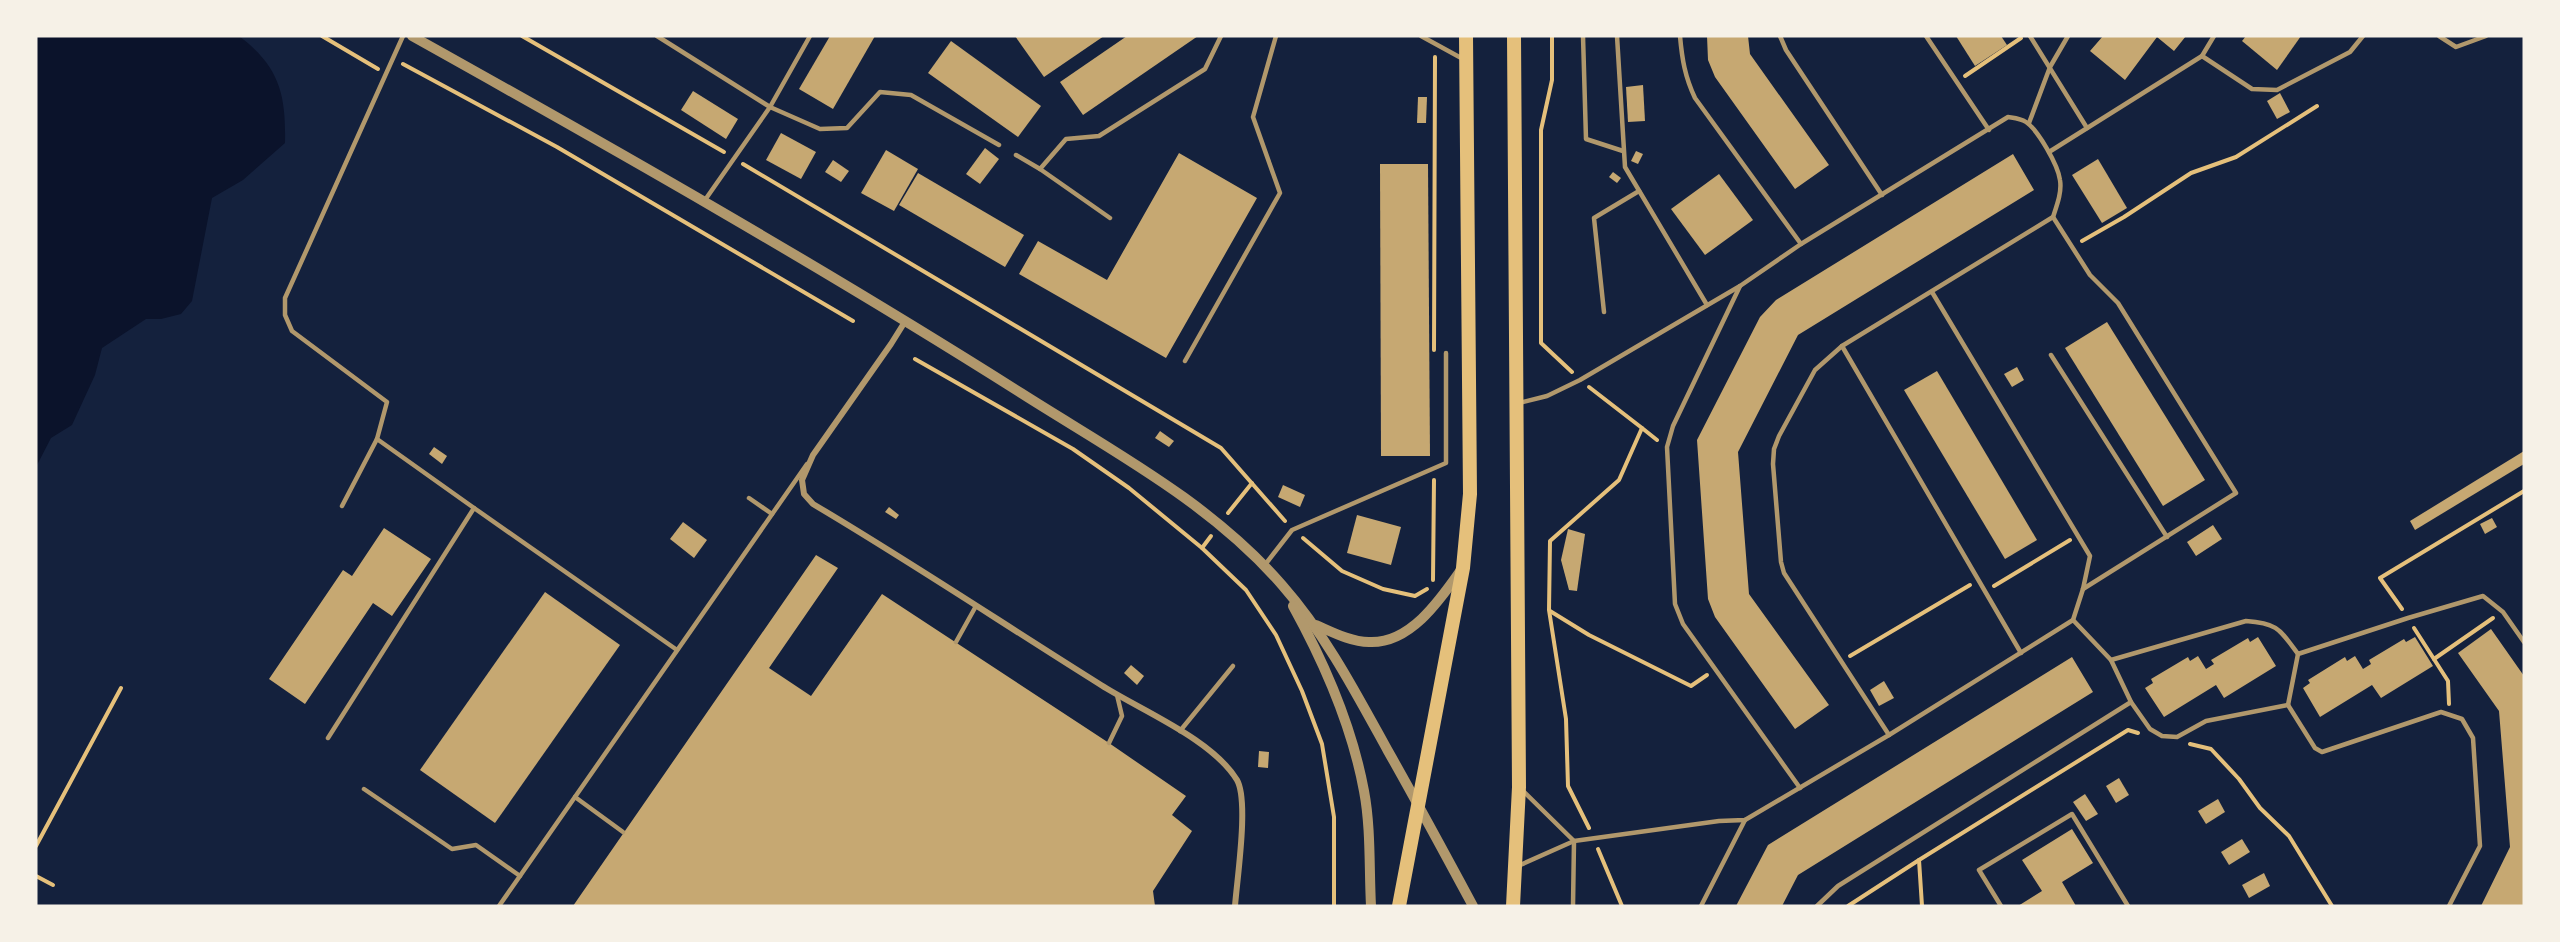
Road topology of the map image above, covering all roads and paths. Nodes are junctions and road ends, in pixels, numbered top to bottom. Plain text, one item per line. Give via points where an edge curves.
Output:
1 (322, 36) edge
2 (403, 36) edge
3 (412, 36) edge
4 (522, 36) edge
5 (657, 36) edge
6 (810, 36) edge
7 (1221, 36) edge
8 (1276, 36) edge
9 (1421, 36) edge
10 (1466, 36) edge
11 (1514, 36) edge
12 (1552, 36) edge
13 (1583, 36) edge
14 (1617, 36) edge
15 (1680, 36) edge
16 (1780, 36) edge
17 (1926, 36) edge
18 (2024, 36) edge
19 (2030, 36) edge
20 (2068, 36) edge
21 (2214, 36) edge
22 (2363, 36) edge
23 (2439, 36) edge
24 (2486, 36) edge
25 (1435, 44) junction
26 (2202, 56) junction
27 (1466, 61) junction
28 (2050, 67) junction
29 (385, 74) junction
30 (1956, 81) junction
31 (2317, 106) dead end
32 (770, 107) junction
33 (2029, 123) junction
34 (2087, 128) junction
35 (1989, 130) junction
36 (999, 145) dead end
37 (1623, 151) junction
38 (2049, 152) junction
39 (1016, 155) dead end
40 (734, 158) junction
41 (1040, 169) junction
42 (1639, 191) junction
43 (1882, 195) junction
44 (705, 200) junction
45 (2053, 217) junction
46 (1110, 218) dead end
47 (1801, 244) junction
48 (2072, 247) junction
49 (1740, 286) junction
50 (1932, 292) junction
51 (1707, 305) junction
52 (1604, 312) dead end
53 (906, 320) junction
54 (853, 321) dead end
55 (1842, 346) junction
56 (1434, 351) dead end
57 (1446, 353) dead end
58 (2051, 355) dead end
59 (915, 359) dead end
60 (1185, 362) dead end
61 (1580, 380) junction
62 (1516, 403) junction
63 (1642, 428) junction
64 (377, 439) junction
65 (1667, 447) junction
66 (813, 455) junction
67 (1434, 468) junction
68 (2524, 491) edge
69 (749, 498) dead end
70 (342, 506) dead end
71 (474, 508) junction
72 (772, 514) junction
73 (1293, 530) junction
74 (2078, 535) junction
75 (2167, 537) junction
76 (1264, 566) junction
77 (1463, 567) junction
78 (1978, 580) junction
79 (1280, 582) junction
80 (2083, 589) junction
81 (1985, 591) junction
82 (976, 606) junction
83 (1549, 610) junction
84 (2503, 612) junction
85 (2408, 618) junction
86 (2073, 620) junction
87 (1316, 625) junction
88 (956, 642) dead end
89 (2524, 642) edge
90 (677, 650) junction
91 (2021, 653) junction
92 (2298, 654) junction
93 (2434, 659) junction
94 (2111, 660) junction
95 (1841, 661) junction
96 (1233, 666) dead end
97 (1715, 670) junction
98 (121, 688) dead end
99 (1117, 695) junction
100 (2132, 702) junction
101 (2288, 705) junction
102 (2450, 715) junction
103 (1180, 731) junction
104 (1889, 735) junction
105 (2149, 735) dead end
106 (328, 738) dead end
107 (1109, 742) dead end
108 (2180, 742) dead end
109 (1519, 787) junction
110 (1800, 788) junction
111 (364, 789) dead end
112 (575, 797) junction
113 (1419, 806) junction
114 (1745, 820) junction
115 (623, 832) dead end
116 (1594, 839) junction
117 (1574, 841) junction
118 (36, 846) edge
119 (1919, 860) junction
120 (1515, 867) junction
121 (36, 876) edge
122 (520, 876) junction
123 (53, 885) dead end
124 (499, 906) edge
125 (1236, 906) edge
126 (1334, 906) edge
127 (1371, 906) edge
128 (1399, 906) edge
129 (1473, 906) edge
130 (1514, 906) edge
131 (1574, 906) edge
132 (1622, 906) edge
133 (1701, 906) edge
134 (1817, 906) edge
135 (1848, 906) edge
136 (1922, 906) edge
137 (2001, 906) edge
138 (2128, 906) edge
139 (2332, 906) edge
140 (2449, 906) edge

1 - 29 path
2 - 29 lane
3 - 44 street
4 - 40 path
5 - 32 lane
6 - 32 lane
7 - 41 lane via 1205,69 1100,136 1066,139
8 - 60 lane via 1253,117 1280,193
9 - 25 lane
10 - 27 main road
11 - 62 main road
12 - 61 path via 1552,80 1541,130 1541,343
13 - 37 lane via 1586,139
14 - 37 lane
15 - 47 lane via 1682,62 1695,98
16 - 43 lane
17 - 30 lane
18 - 30 path
19 - 28 lane
20 - 28 lane
21 - 26 lane
22 - 26 lane via 2350,52 2277,90 2252,89
23 - 24 lane via 2456,47
25 - 27 lane
25 - 56 path
26 - 34 lane
27 - 77 main road via 1470,494
28 - 33 lane
28 - 34 lane
29 - 54 path via 404,63 557,147
29 - 64 lane via 285,298 285,315 292,332 387,402
30 - 35 lane
31 - 48 path via 2236,157 2191,173
32 - 36 lane via 820,129 847,128 880,92 911,94
32 - 40 lane
33 - 35 lane via 2008,117
33 - 38 lane
34 - 38 lane
35 - 43 lane
37 - 42 lane via 1625,167
38 - 45 lane via 2061,192
39 - 41 lane
40 - 44 lane
40 - 73 path via 1221,448
41 - 46 lane
42 - 51 lane
42 - 52 lane via 1594,218
43 - 47 lane
44 - 53 street
45 - 48 lane
45 - 50 lane
47 - 49 lane
48 - 75 lane via 2090,274 2118,303 2236,493
49 - 51 lane
49 - 65 lane via 1673,426
50 - 55 lane
50 - 74 lane
51 - 61 lane
53 - 66 street
53 - 76 street via 1164,483 1220,524
55 - 78 lane
55 - 95 lane via 1815,370 1779,436 1773,464 1780,562
57 - 67 lane via 1446,463
58 - 75 lane
59 - 126 path via 1083,456 1129,488 1246,590 1276,635 1322,744 1334,817
61 - 62 lane via 1547,396
61 - 63 path
62 - 109 main road
63 - 65 path
63 - 83 path via 1619,480 1550,541
64 - 70 lane
64 - 71 lane
65 - 97 lane via 1675,604 1683,624
66 - 72 lane
66 - 82 street via 802,480 804,494 813,504
67 - 73 lane
67 - 73 path via 1434,578 1427,590 1415,596 1383,589 1342,571
68 - 85 path via 2380,578
69 - 72 lane
71 - 90 lane
71 - 106 lane
72 - 90 lane
73 - 76 lane
74 - 80 lane via 2090,556
74 - 81 path
75 - 80 lane
76 - 79 street
77 - 87 street via 1439,601 1411,628 1390,639 1370,643
77 - 113 main road
78 - 81 lane
78 - 95 path
79 - 87 street
79 - 127 street via 1325,668 1346,720 1364,791
80 - 86 lane
81 - 91 lane
82 - 88 lane
82 - 99 street
83 - 97 path via 1589,635 1691,686
83 - 116 path via 1566,718 1568,786
84 - 85 lane via 2483,596
84 - 89 lane
84 - 93 path
85 - 92 lane
85 - 93 path
86 - 91 lane
86 - 94 lane
87 - 113 street
90 - 112 lane
91 - 104 lane
92 - 94 lane via 2281,632 2268,623 2246,621
92 - 101 lane
93 - 102 path via 2448,681
94 - 100 lane
95 - 104 lane
96 - 103 lane
97 - 110 lane
98 - 118 path
99 - 103 street
99 - 107 lane via 1122,716
100 - 101 lane via 2150,729 2162,736 2177,737 2206,721
100 - 134 lane via 1838,886
101 - 102 lane via 2315,748 2322,752 2441,712
102 - 140 lane via 2462,719 2473,738 2480,846
103 - 125 street via 1222,760 1238,782 1243,800
104 - 110 lane
105 - 119 path via 2128,730
108 - 139 path via 2211,749 2239,778 2260,808 2289,836
109 - 117 lane
109 - 120 main road
110 - 114 lane
111 - 122 lane via 452,849 476,845
112 - 115 lane
112 - 122 lane
113 - 128 main road
113 - 129 street
114 - 116 lane
114 - 133 lane
116 - 117 lane
116 - 132 path
117 - 120 lane
117 - 131 lane
119 - 135 path
119 - 136 path
120 - 130 main road
121 - 123 path
122 - 124 lane
137 - 138 lane via 1979,870 2072,814

